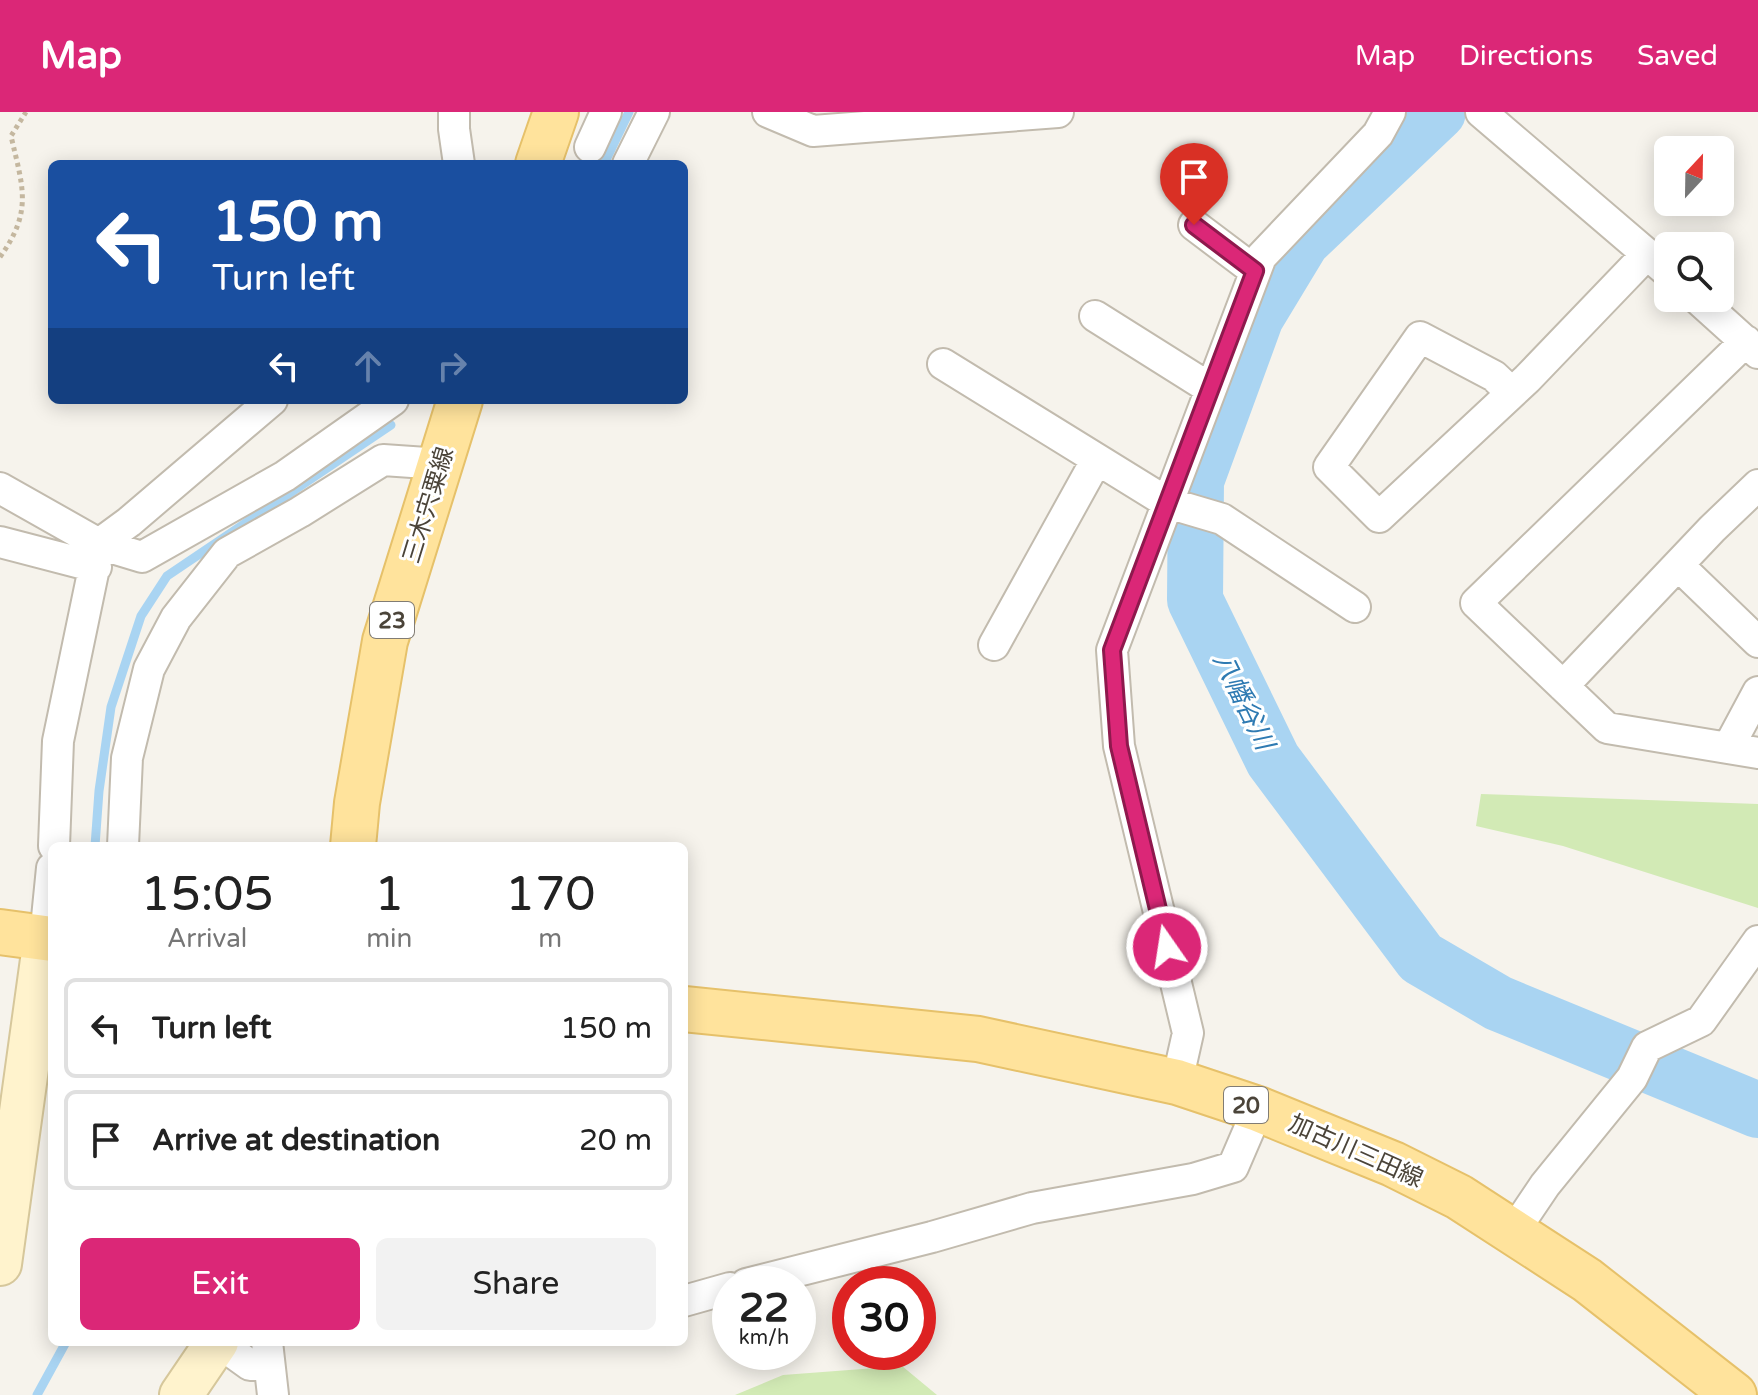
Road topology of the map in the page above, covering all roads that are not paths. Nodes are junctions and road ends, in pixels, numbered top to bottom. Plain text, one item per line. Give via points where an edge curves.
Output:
1 (454, 112) edge
2 (556, 112) edge
3 (606, 112) edge
4 (654, 112) edge
5 (768, 112) edge
6 (1058, 112) edge
7 (1390, 112) edge
8 (1481, 112) edge
9 (590, 147) dead end
10 (458, 160) edge
11 (539, 160) edge
12 (630, 160) edge
13 (1194, 225) dead end
14 (1654, 260) edge
15 (1654, 267) edge
16 (1255, 271) junction
17 (1713, 312) edge
18 (1095, 316) dead end
19 (1752, 347) edge
20 (943, 364) dead end
21 (1211, 389) junction
22 (1512, 393) junction
23 (267, 404) edge
24 (387, 404) edge
25 (459, 404) edge
26 (1097, 459) junction
27 (441, 464) junction
28 (1758, 485) edge
29 (0, 488) edge
30 (1168, 503) junction
31 (0, 542) edge
32 (98, 555) junction
33 (1678, 565) junction
34 (1355, 607) dead end
35 (1758, 642) edge
36 (994, 645) dead end
37 (1563, 686) junction
38 (1758, 692) edge
39 (1728, 748) junction
40 (1758, 753) edge
41 (54, 842) edge
42 (123, 842) edge
43 (353, 842) edge
44 (0, 932) edge
45 (48, 939) edge
46 (1758, 941) edge
47 (48, 946) edge
48 (688, 1009) edge
49 (1177, 1082) junction
50 (1258, 1109) junction
51 (1514, 1231) junction
52 (0, 1264) edge
53 (816, 1266) edge
54 (712, 1293) edge
55 (688, 1300) edge
56 (214, 1346) edge
57 (223, 1346) edge
58 (268, 1354) edge
59 (181, 1395) edge
60 (273, 1395) edge
61 (1734, 1395) edge

1 - 10 street
2 - 11 main road
3 - 9 street
4 - 12 street
5 - 6 street via 813,131
7 - 16 street via 1378,134 1261,257
8 - 14 street
13 - 16 street
15 - 22 street
16 - 21 street
17 - 19 street
18 - 21 street
19 - 37 street via 1476,603
20 - 26 street
21 - 30 street
22 - 22 street via 1379,517 1329,467 1420,337 1494,376
23 - 32 street
24 - 32 street via 285,476 142,557
25 - 27 main road, 三木宍粟線 / 23
26 - 30 street
26 - 36 street
27 - 42 street via 383,460 227,553 176,618 149,669 127,758
27 - 43 main road, 三木宍粟線 / 23 via 385,641
28 - 33 street
29 - 32 street
30 - 34 street via 1222,519
30 - 49 street via 1112,650 1119,746 1188,1033
31 - 32 street
32 - 41 street via 58,741
33 - 35 street
33 - 37 street
37 - 39 street via 1607,728
38 - 39 street
39 - 40 street
44 - 45 main road
46 - 51 street via 1701,1021 1647,1047 1632,1078
47 - 52 street
48 - 49 main road, 加古川三田線 / 20 via 978,1039
49 - 50 main road, 加古川三田線 / 20
50 - 51 main road, 加古川三田線 / 20 via 1393,1164
50 - 53 street via 1233,1167 1032,1208
51 - 61 main road, 加古川三田線 / 20 via 1587,1280
54 - 55 street
56 - 59 street
57 - 58 street via 250,1365
58 - 60 street

